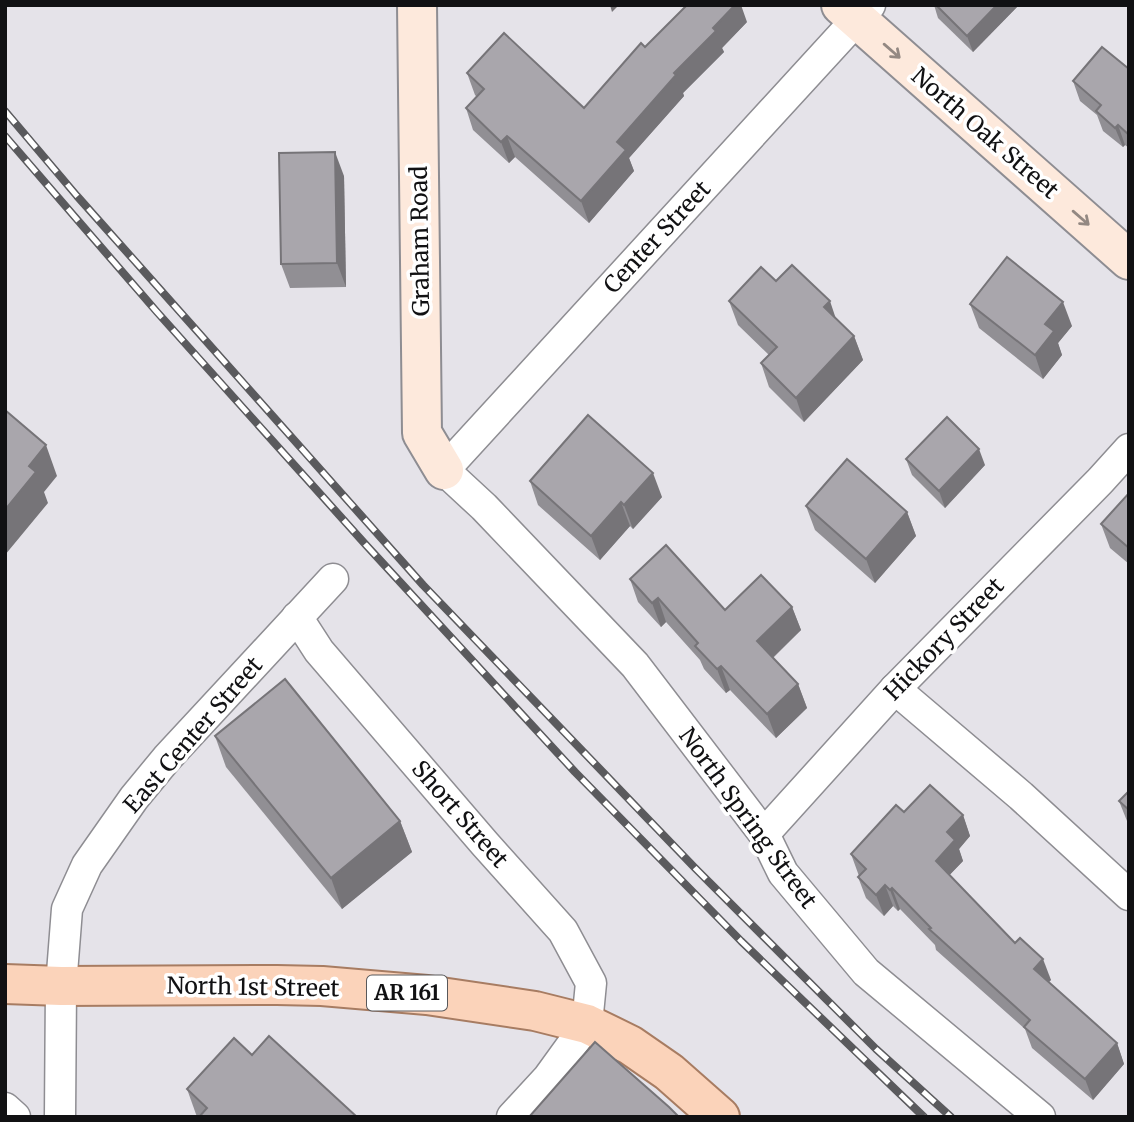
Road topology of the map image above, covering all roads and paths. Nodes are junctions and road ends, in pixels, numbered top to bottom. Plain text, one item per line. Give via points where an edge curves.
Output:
1 (417, 5) edge
2 (856, 10) edge
3 (1129, 260) edge
4 (1129, 449) edge
5 (444, 470) junction
6 (334, 579) dead end
7 (297, 617) junction
8 (895, 689) junction
9 (764, 834) junction
10 (1129, 895) edge
11 (5, 984) edge
12 (61, 986) junction
13 (587, 1024) junction
14 (5, 1108) edge
15 (15, 1117) edge
16 (60, 1117) edge
17 (512, 1117) edge
18 (720, 1117) edge
19 (1040, 1117) edge

1 - 5 main road, Graham Road via 422,433
2 -> 3 main road, North Oak Street
2 - 5 street, Center Street
4 - 8 street, Hickory Street
5 - 9 street, North Spring Street via 635,665
6 - 7 street, East Center Street
7 - 12 street, East Center Street via 167,758 87,865 67,909
7 - 13 street, Short Street via 319,651 563,931 590,983
8 - 9 street, Hickory Street
8 - 10 street
9 - 19 street, North Spring Street via 783,873 866,972
11 - 12 main road, North 1st Street / AR 161
12 - 13 main road, North 1st Street / AR 161 via 322,986 427,995 535,1011
12 - 16 street, East Center Street
13 - 17 street via 548,1078
13 - 18 main road, North 1st Street / AR 161 via 630,1045 669,1072
14 - 15 street

